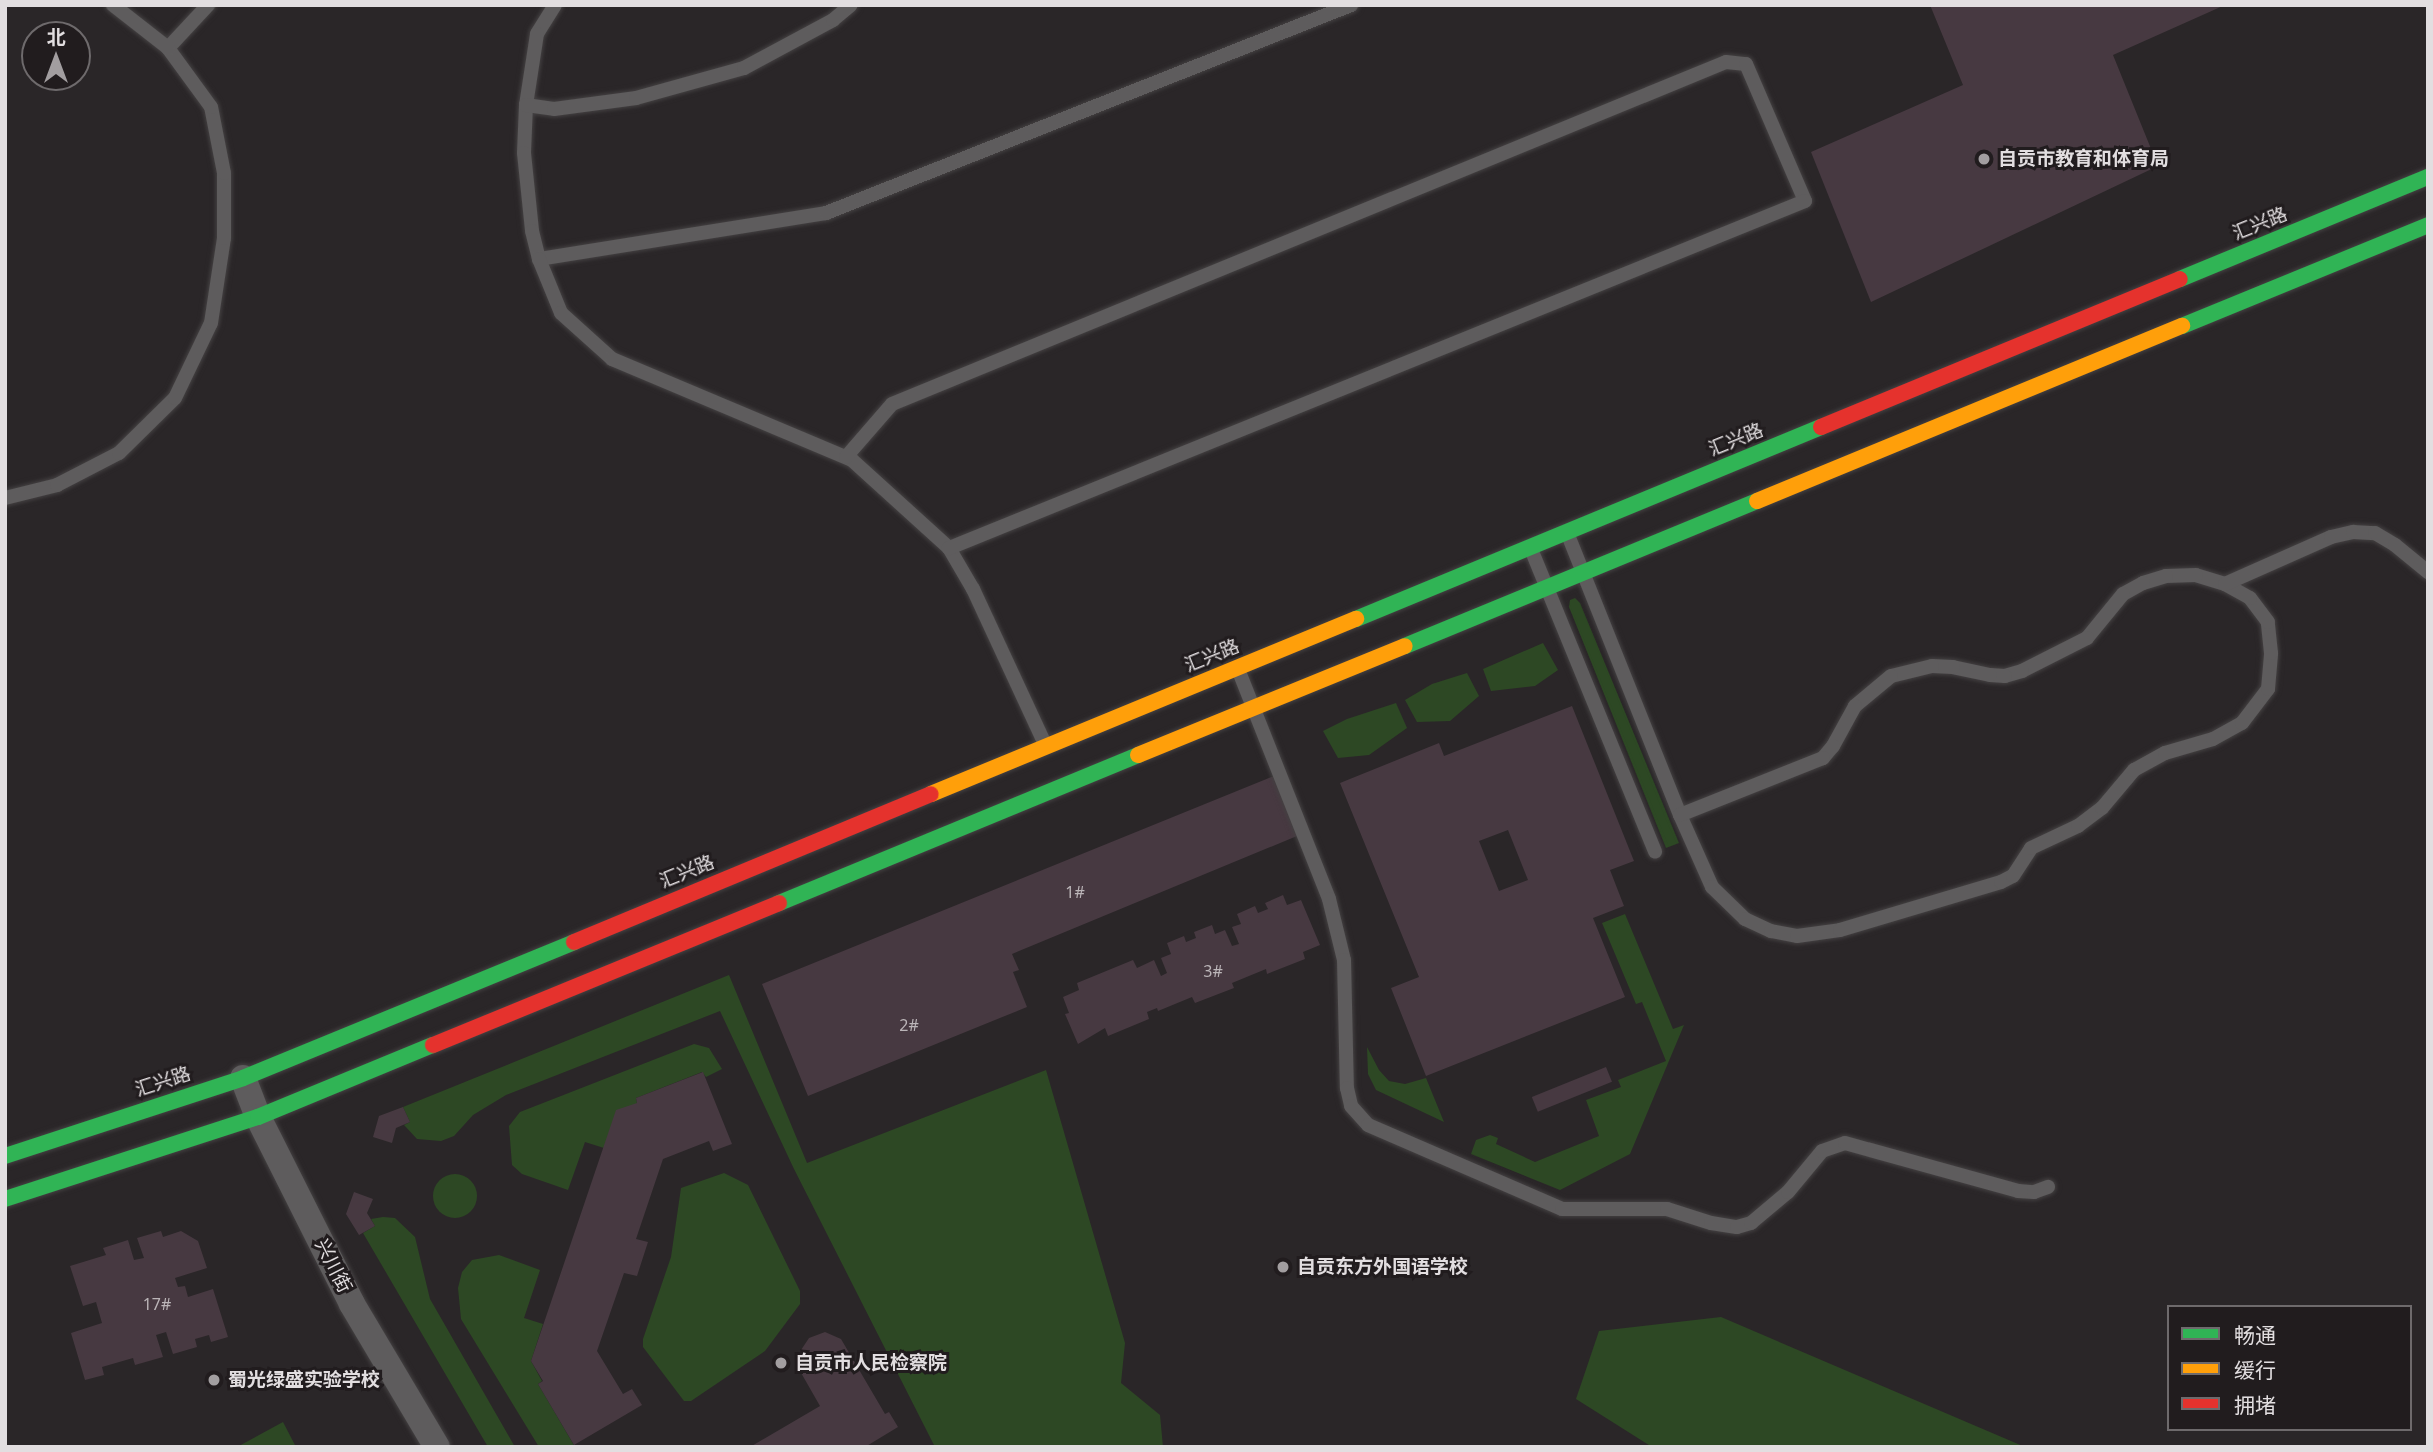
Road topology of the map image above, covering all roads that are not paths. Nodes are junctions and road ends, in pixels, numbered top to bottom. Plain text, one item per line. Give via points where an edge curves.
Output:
1 (113, 5) edge
2 (208, 5) edge
3 (555, 5) edge
4 (851, 5) edge
5 (1351, 5) edge
6 (168, 48) junction
7 (526, 105) junction
8 (2428, 177) edge
9 (2428, 225) edge
10 (539, 259) junction
11 (846, 457) junction
12 (5, 498) edge
13 (1567, 533) junction
14 (1530, 547) junction
15 (949, 548) junction
16 (1584, 572) junction
17 (2428, 572) edge
18 (2225, 584) junction
19 (1545, 588) junction
20 (1237, 668) junction
21 (1254, 708) junction
22 (1046, 747) junction
23 (1681, 815) junction
24 (1655, 852) dead end
25 (243, 1078) junction
26 (258, 1117) junction
27 (5, 1156) edge
28 (2048, 1187) dead end
29 (5, 1199) edge
30 (437, 1447) edge

1 - 6 lane
2 - 6 lane
3 - 7 lane via 537,34
4 - 7 lane via 833,20 744,68 636,98 554,108
5 - 10 lane via 826,213
6 - 12 lane via 211,107 224,173 224,237 211,323 175,398 119,453 57,485
7 - 10 lane via 524,153
8 - 13 main road, 汇兴路
9 - 16 main road
10 - 11 lane via 562,313 612,359
11 - 15 lane
11 - 15 lane via 892,404 1726,62 1746,64 1805,201
13 - 14 main road, 汇兴路
13 - 16 lane
14 - 19 lane
14 - 20 main road, 汇兴路
15 - 22 lane via 973,589
16 - 19 main road
16 - 23 lane
17 - 18 lane via 2375,533 2353,532 2331,537
18 - 23 lane via 2196,575 2143,583 2123,594 2087,638 2014,673 1990,675 1931,666 1891,676 1855,706 1823,758
18 - 23 lane via 2250,598 2268,622 2268,690 2242,723 2134,770 2102,808 2078,826 2031,848 2012,876 2001,882 1819,935 1771,931 1745,919 1712,887
19 - 21 main road
19 - 24 lane
20 - 21 lane
20 - 22 main road, 汇兴路
21 - 26 main road
21 - 28 lane via 1337,927 1347,993 1347,1087 1351,1106 1368,1125 1562,1209 1667,1209 1737,1227 1751,1223 1788,1192 1822,1152 1845,1143 2018,1191
22 - 25 main road, 汇兴路
25 - 26 street, 兴川街
25 - 27 main road, 汇兴路
26 - 29 main road
26 - 30 street, 兴川街 via 352,1304

